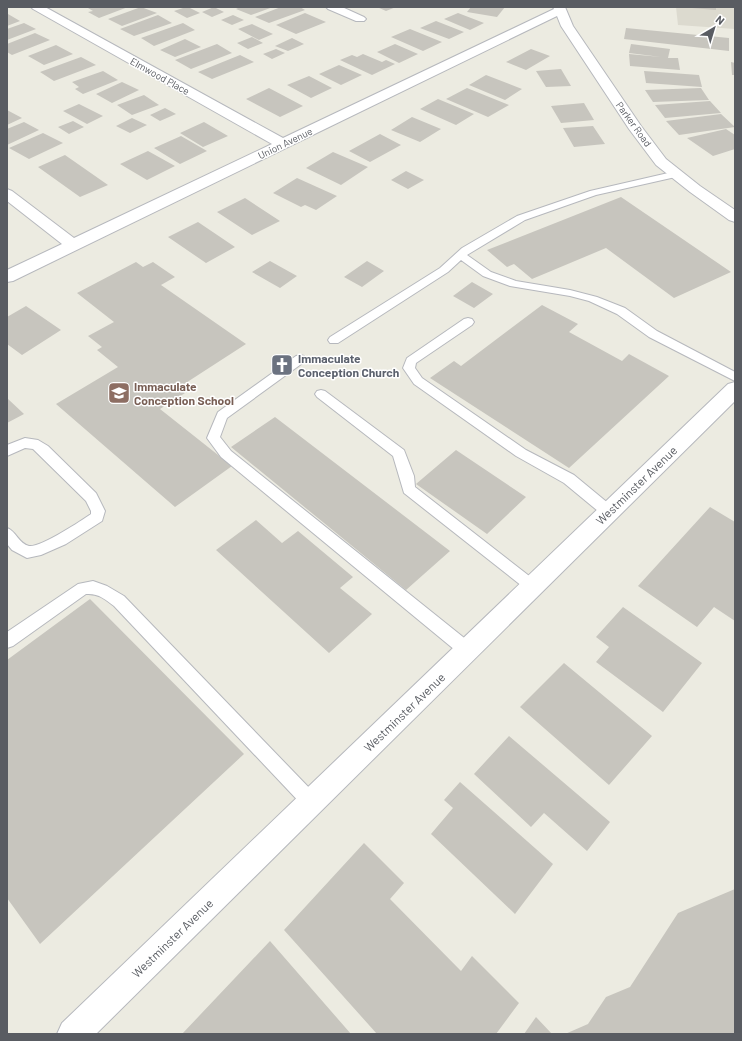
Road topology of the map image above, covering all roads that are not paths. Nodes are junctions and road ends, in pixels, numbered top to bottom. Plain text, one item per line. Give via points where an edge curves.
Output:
1 (37, 7) edge
2 (332, 7) edge
3 (560, 8) edge
4 (360, 19) dead end
5 (283, 144) junction
6 (677, 174) junction
7 (7, 194) edge
8 (735, 217) edge
9 (73, 245) junction
10 (460, 255) junction
11 (7, 277) edge
12 (468, 322) dead end
13 (334, 340) dead end
14 (300, 359) dead end
15 (735, 378) edge
16 (735, 389) edge
17 (321, 394) dead end
18 (7, 451) edge
19 (608, 512) junction
20 (7, 534) edge
21 (532, 586) junction
22 (7, 641) edge
23 (467, 650) junction
24 (311, 802) junction
25 (73, 1034) edge

1 - 5 street, Elmwood Place
2 - 4 street
3 - 5 street, Union Avenue
3 - 6 street, Parker Road via 567,26 636,129 661,162
5 - 9 street, Union Avenue
6 - 8 street, Parker Road
6 - 10 lane via 592,193 521,218
7 - 9 street
9 - 11 street, Union Avenue
10 - 13 lane via 444,270
10 - 15 lane via 487,274 514,284 570,293 621,311 653,334
12 - 19 lane via 411,361 409,368 418,381 521,453 569,479
14 - 23 lane via 222,415 213,438 226,454
16 - 19 street, Westminster Avenue
17 - 21 lane via 399,453 409,489
18 - 20 lane via 27,442 35,443 91,497 98,511 96,517 87,524 36,551 27,552 17,546
19 - 21 street, Westminster Avenue
21 - 23 street, Westminster Avenue
22 - 24 lane via 83,588 89,586 105,591 119,601
23 - 24 street, Westminster Avenue
24 - 25 street, Westminster Avenue

